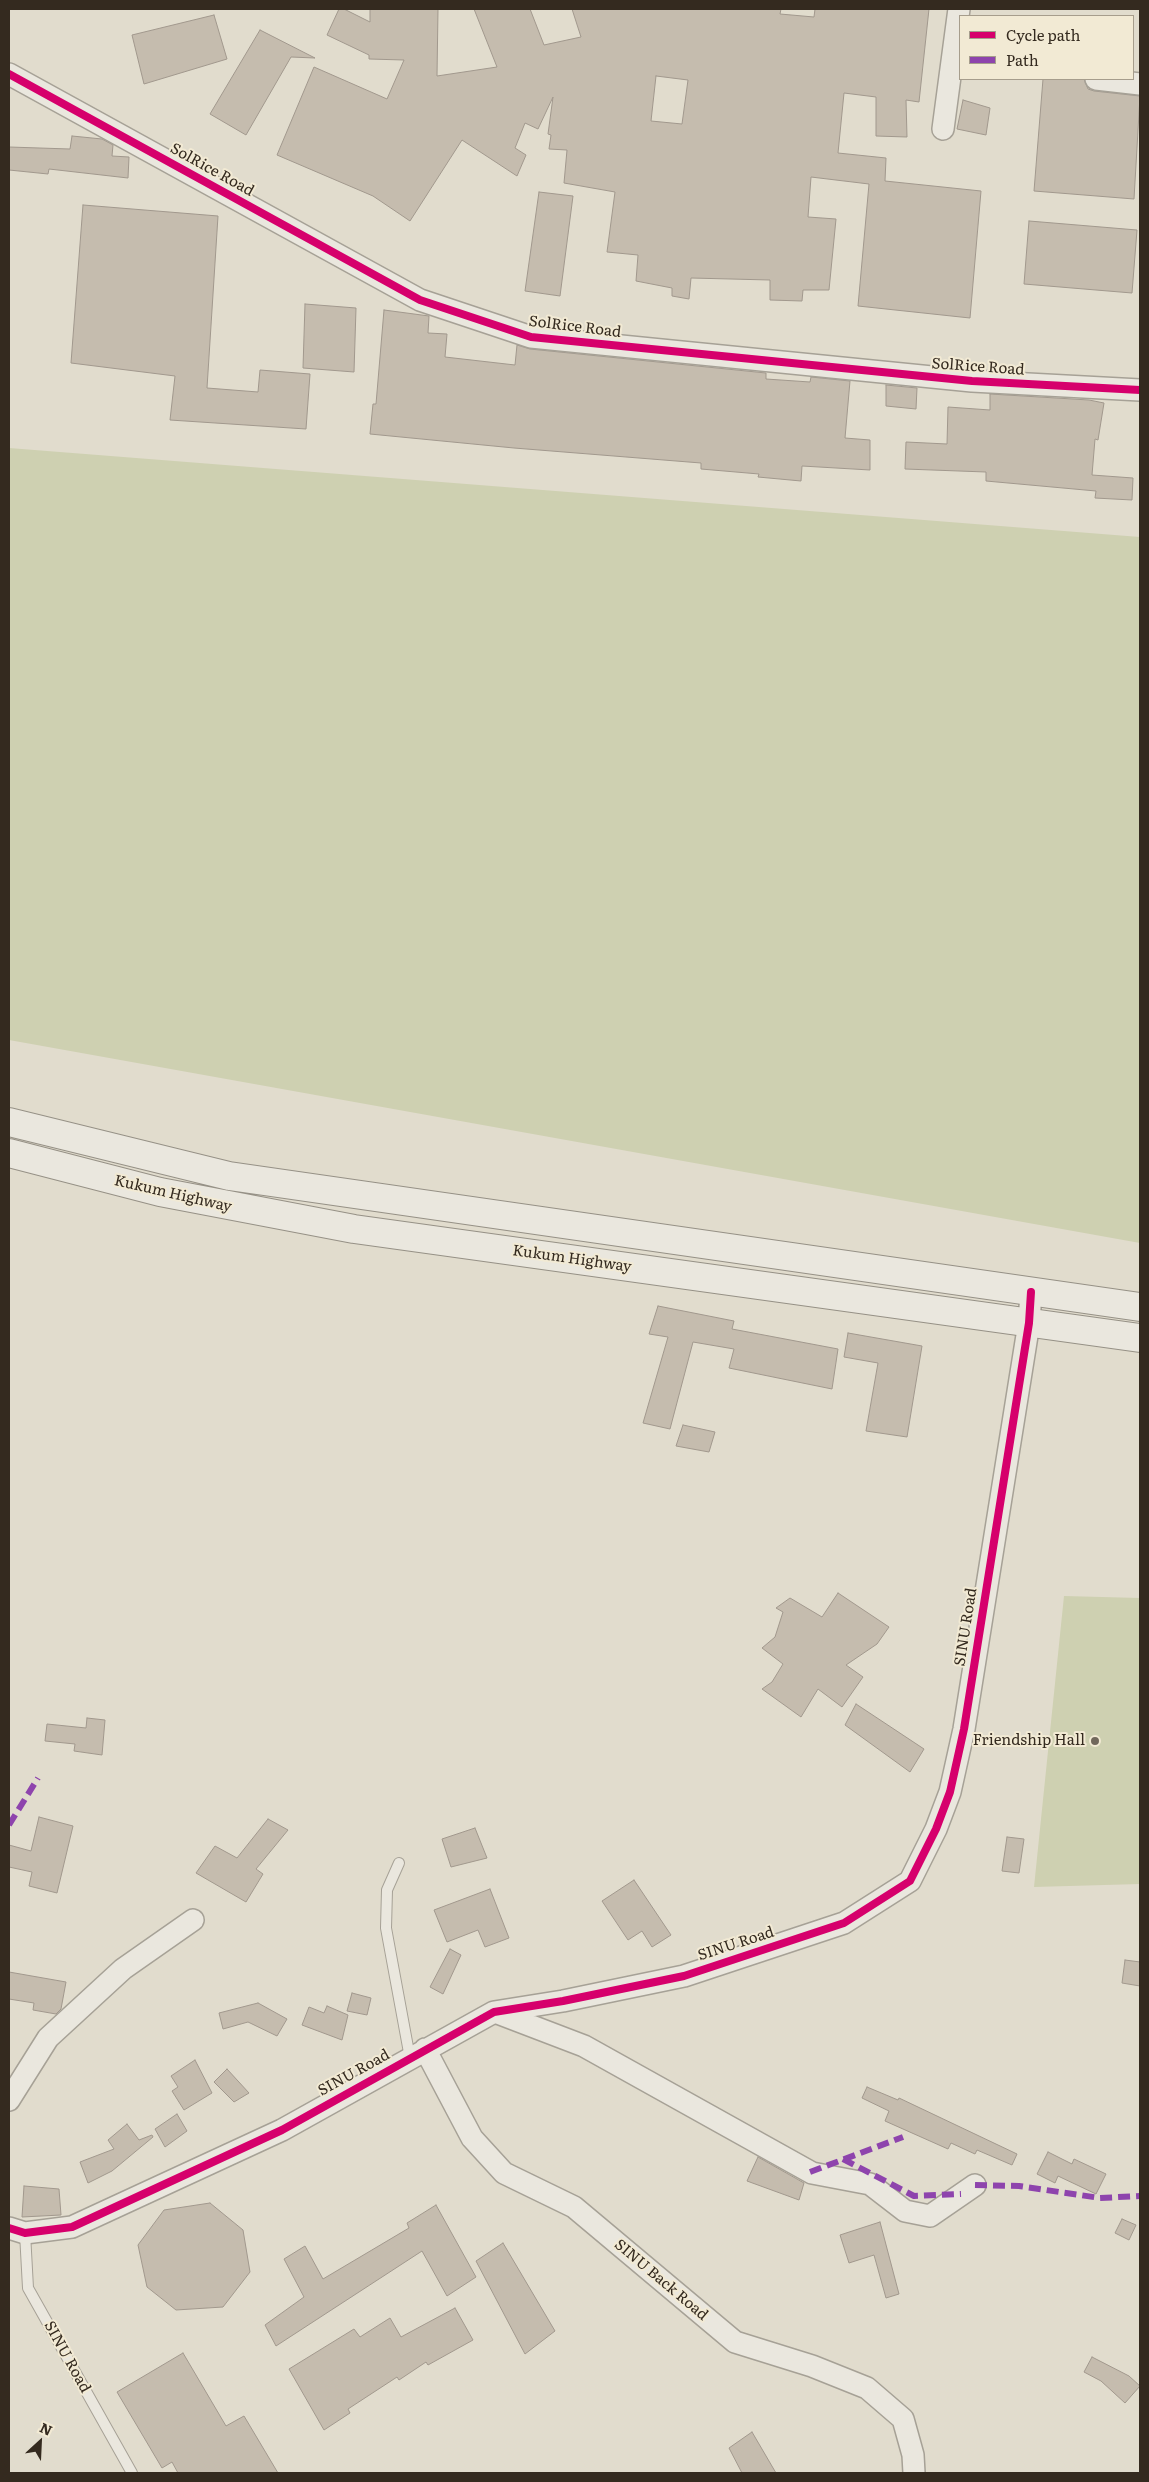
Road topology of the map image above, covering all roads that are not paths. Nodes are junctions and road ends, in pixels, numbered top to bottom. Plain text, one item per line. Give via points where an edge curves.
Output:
1 (959, 9) edge
2 (956, 63) edge
3 (9, 74) edge
4 (1105, 80) edge
5 (1140, 84) edge
6 (943, 129) dead end
7 (1140, 390) edge
8 (9, 1122) edge
9 (9, 1153) edge
10 (1032, 1292) junction
11 (1140, 1307) edge
12 (1029, 1323) junction
13 (1140, 1338) edge
14 (399, 1863) dead end
15 (193, 1920) dead end
16 (494, 2012) junction
17 (417, 2054) junction
18 (9, 2100) edge
19 (974, 2185) dead end
20 (17, 2230) edge
21 (132, 2473) edge
22 (914, 2473) edge

1 - 2 street
2 - 6 street
3 - 7 street, SolRice Road via 420,300 530,337 972,381
4 - 5 street
8 - 10 main road, Kukum Highway via 229,1176
9 - 12 main road, Kukum Highway via 160,1192 354,1229
10 - 11 main road, Kukum Highway
10 - 12 street, SINU Road
12 - 13 main road, Kukum Highway
12 - 16 street, SINU Road via 964,1729 950,1792 910,1881 844,1923 684,1976
14 - 17 lane via 387,1890 386,1928
15 - 18 street via 123,1969 48,2038
16 - 17 street, SINU Road
16 - 19 street via 584,2046 812,2173 870,2184 905,2212 930,2216
17 - 20 street, SINU Road via 282,2130 72,2227
17 - 22 street, SINU Back Road via 472,2138 504,2173 574,2207 735,2342 812,2366 867,2388 903,2419 914,2455
20 - 21 lane, SINU Road via 28,2288

